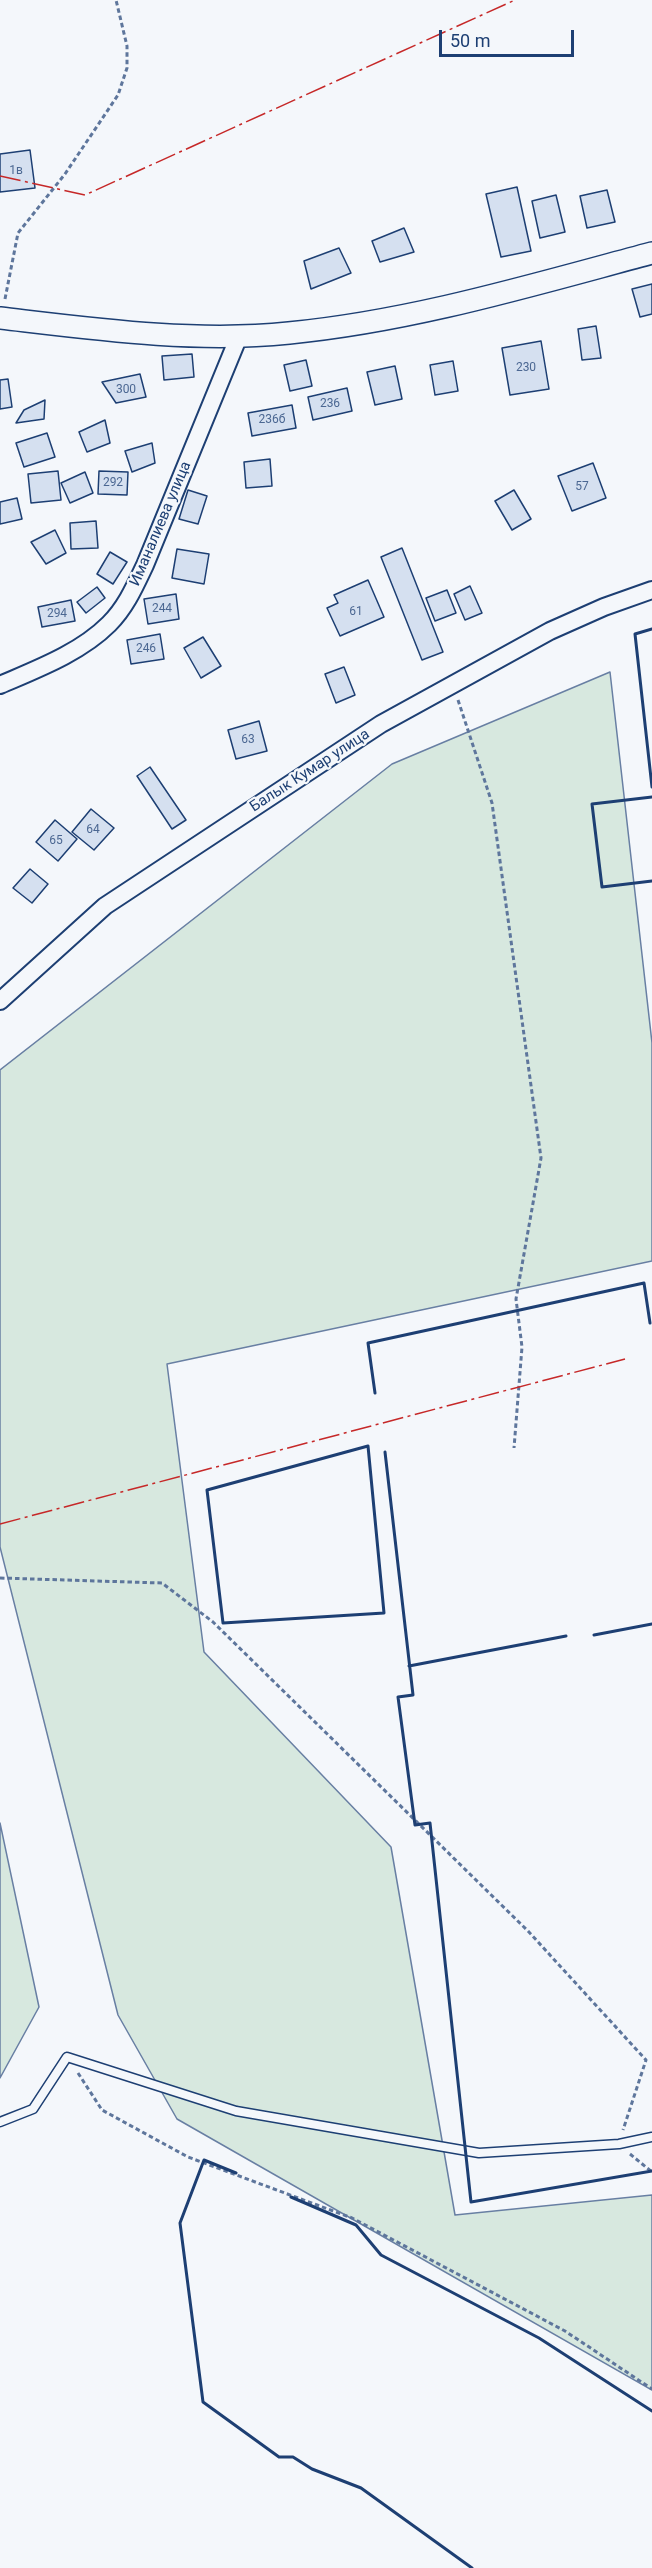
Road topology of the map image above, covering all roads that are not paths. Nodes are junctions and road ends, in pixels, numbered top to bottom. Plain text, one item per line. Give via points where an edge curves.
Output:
1 (652, 253) edge
2 (1, 318) edge
3 (239, 336) junction
4 (652, 590) edge
5 (0, 685) edge
6 (0, 1001) edge
7 (0, 2122) edge
8 (652, 2138) edge

1 - 3 street via 458,305 289,333
2 - 3 street via 181,336
3 - 5 street, Иманалиева улица via 129,599 109,624 82,645
4 - 6 street, Балык Кумар улица via 550,631 381,724 105,906
7 - 8 lane via 33,2109 67,2057 236,2111 479,2153 618,2144

